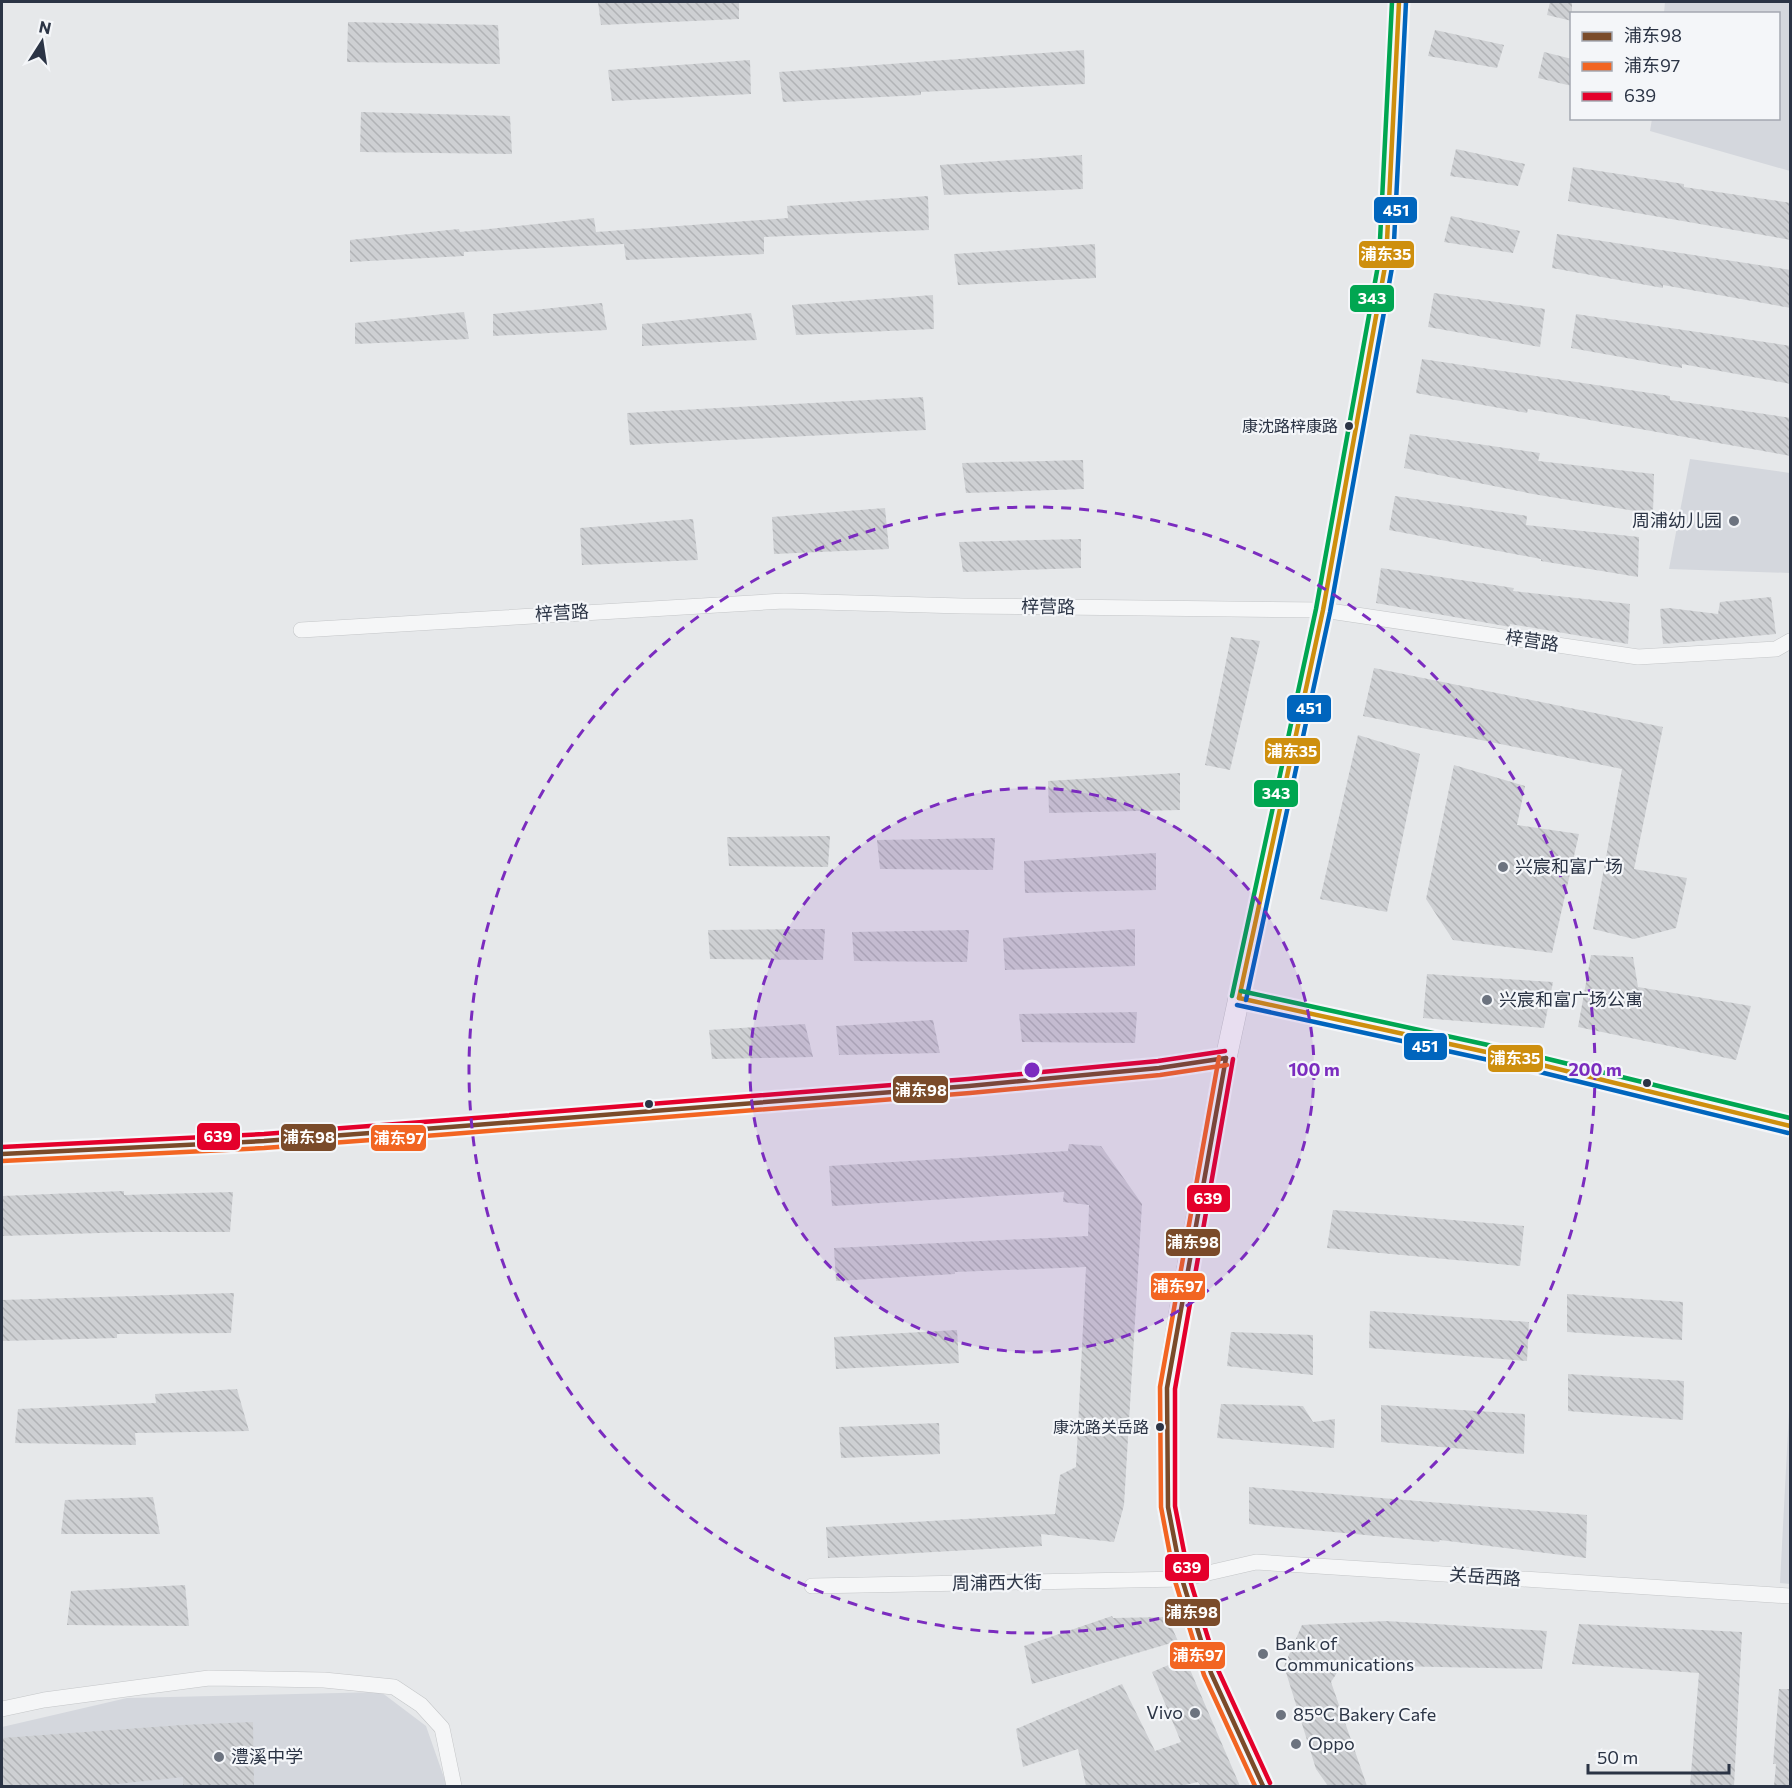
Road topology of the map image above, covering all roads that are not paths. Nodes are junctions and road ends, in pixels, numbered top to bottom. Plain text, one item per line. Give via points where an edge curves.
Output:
1 (1399, 2) edge
2 (1323, 609) junction
3 (301, 630) dead end
4 (1791, 641) edge
5 (1239, 998) junction
6 (1226, 1058) junction
7 (1791, 1126) edge
8 (2, 1154) edge
9 (1182, 1579) junction
10 (812, 1586) dead end
11 (1791, 1596) edge
12 (2, 1709) edge
13 (454, 1786) edge
14 (1263, 1786) edge

1 - 2 street via 1386,261
2 - 3 street, 梓营路 via 784,601
2 - 4 street, 梓营路 via 1638,657 1776,649
2 - 5 street
5 - 6 street
5 - 7 street via 1509,1057
6 - 8 street via 1159,1068 497,1124
6 - 9 street via 1167,1388 1168,1506
9 - 10 street, 周浦西大街
9 - 11 street, 关岳西路 via 1256,1562
9 - 14 street via 1211,1672
12 - 13 street via 209,1678 324,1680 394,1687 422,1705 442,1728

